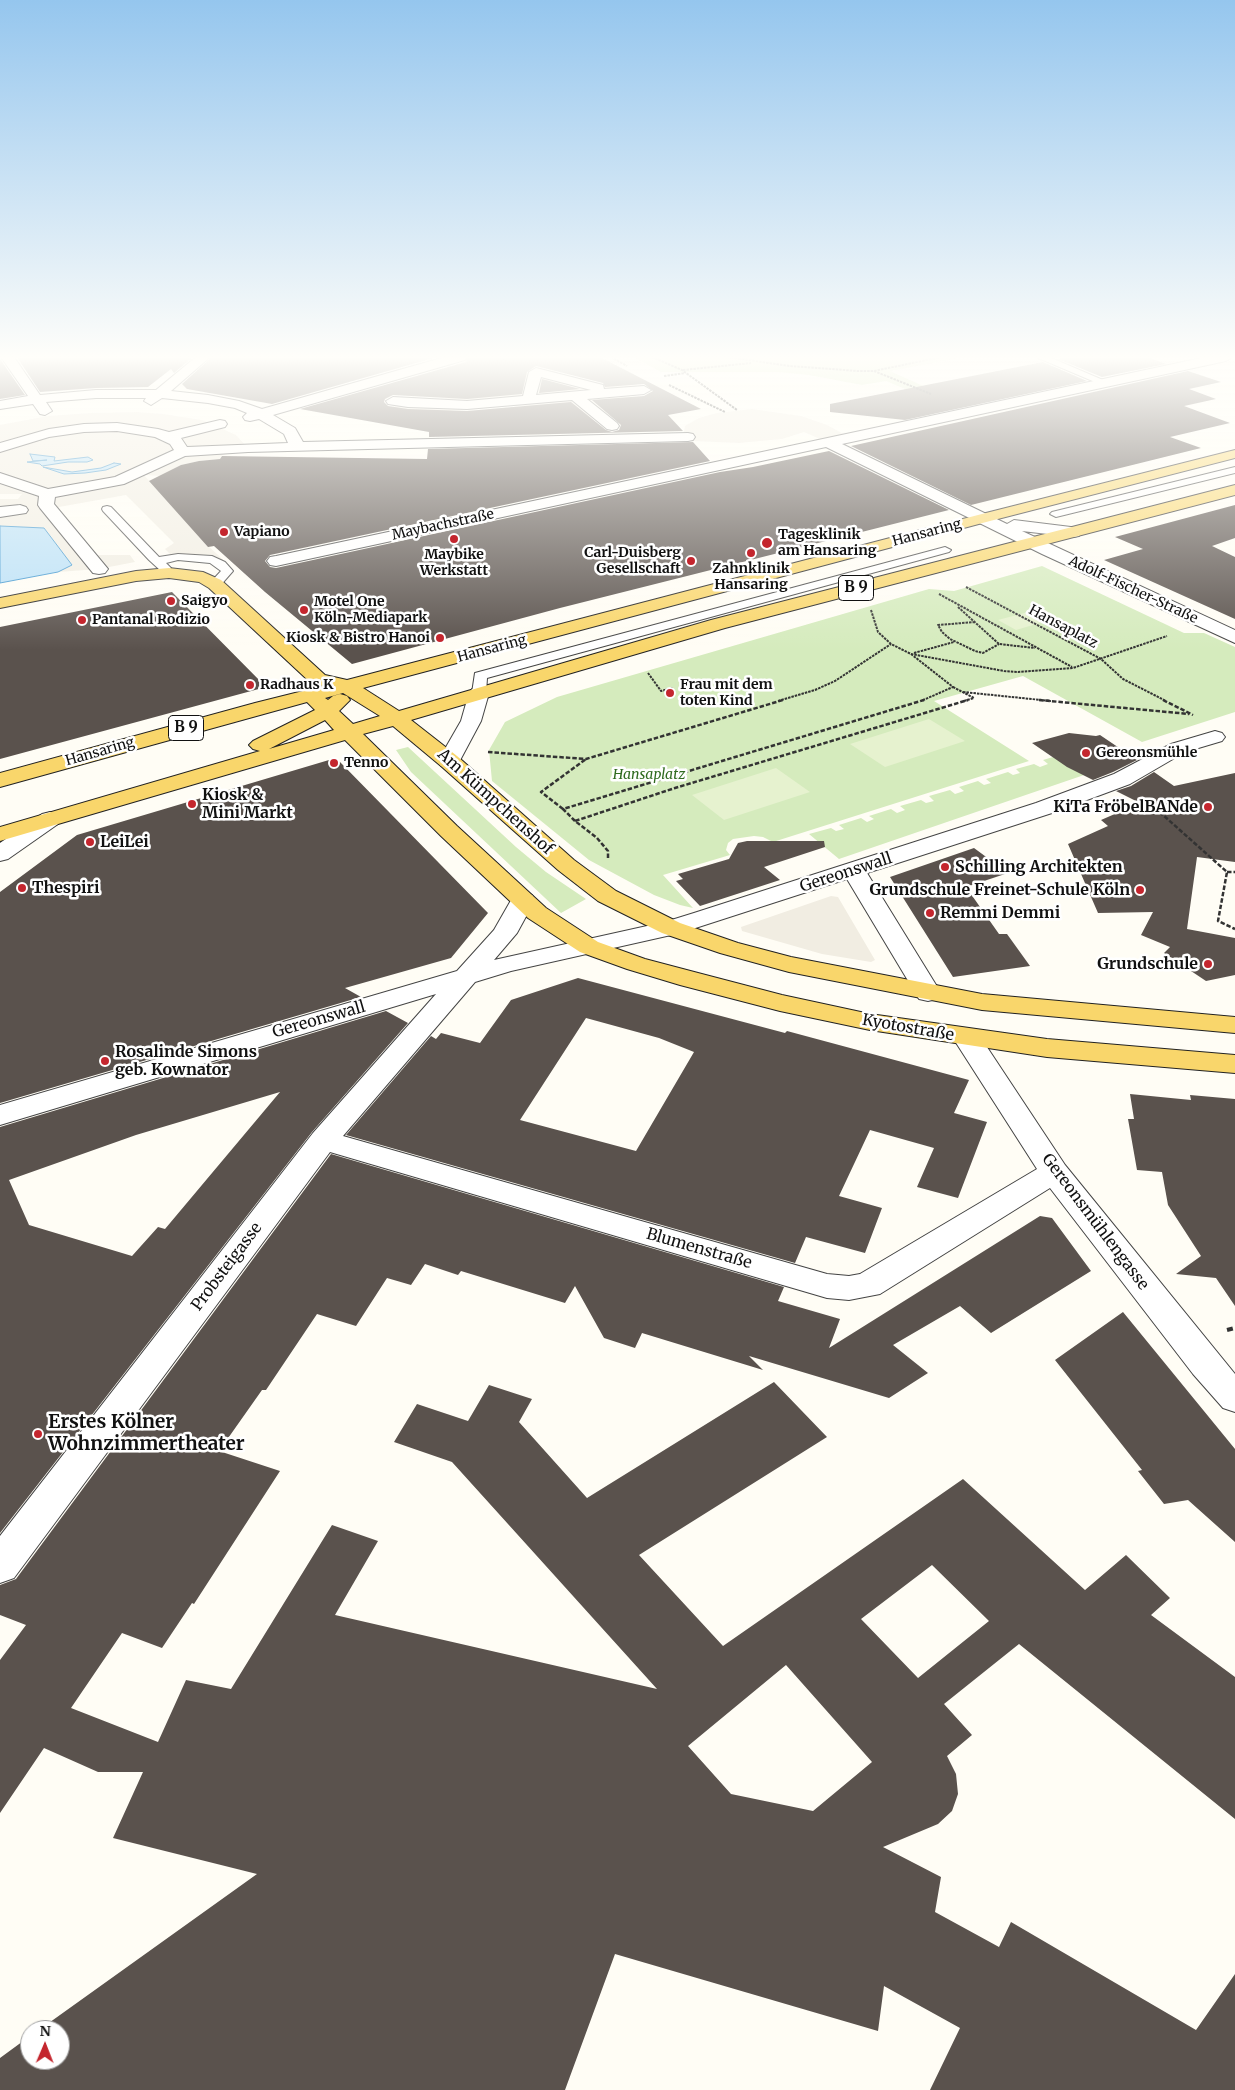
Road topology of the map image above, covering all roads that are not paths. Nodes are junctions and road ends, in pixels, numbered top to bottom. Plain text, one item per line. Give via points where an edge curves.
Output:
1 (176, 455) edge
2 (774, 455) edge
3 (853, 455) edge
4 (1233, 455) edge
5 (1235, 470) edge
6 (0, 478) edge
7 (1235, 490) edge
8 (1063, 498) junction
9 (47, 500) junction
10 (1092, 505) junction
11 (107, 509) dead end
12 (0, 512) edge
13 (1056, 514) dead end
14 (988, 520) junction
15 (1073, 532) junction
16 (1032, 542) junction
17 (945, 550) dead end
18 (276, 560) dead end
19 (905, 560) junction
20 (162, 567) junction
21 (99, 569) dead end
22 (924, 570) junction
23 (0, 603) edge
24 (1235, 637) edge
25 (357, 686) junction
26 (314, 687) junction
27 (479, 693) junction
28 (328, 711) junction
29 (396, 718) junction
30 (350, 732) junction
31 (1215, 737) dead end
32 (450, 760) junction
33 (0, 780) edge
34 (154, 788) junction
35 (50, 819) junction
36 (0, 834) edge
37 (0, 854) edge
38 (853, 870) junction
39 (523, 900) junction
40 (672, 928) junction
41 (589, 947) junction
42 (465, 976) junction
43 (928, 993) junction
44 (1235, 1025) edge
45 (967, 1038) junction
46 (1235, 1064) edge
47 (0, 1115) edge
48 (323, 1140) junction
49 (1054, 1172) junction
50 (1235, 1398) edge
51 (0, 1566) edge

1 - 9 street via 119,481
2 - 18 street, Maybachstraße
3 - 14 street
4 - 8 main road, Hansaring / B 9
5 - 10 lane
6 - 9 street
7 - 15 main road, Hansaring / B 9
8 - 10 lane
8 - 14 main road, Hansaring / B 9
9 - 12 street via 24,509
9 - 21 street
10 - 13 lane
11 - 20 lane
14 - 15 street, Hansaring
14 - 16 street
14 - 25 main road, Hansaring / B 9
15 - 16 main road, Hansaring / B 9
16 - 22 main road, Hansaring / B 9
16 - 24 street, Adolf-Fischer-Straße
17 - 19 lane
19 - 22 lane
19 - 27 lane via 480,676
20 - 23 main road via 136,576
20 - 26 main road via 203,577 214,584
22 - 27 main road, Hansaring / B 9 via 718,624
25 - 26 main road, Hansaring / B 9
25 - 28 main road, B 9
25 - 29 main road, Am Kümpchenshof
25 - 30 main road via 346,701 345,714
26 - 28 main road
26 - 33 main road, Hansaring / B 9
27 - 29 main road, Hansaring / B 9
27 - 32 street via 471,721
28 - 30 main road
28 - 34 main road, B 9 via 271,740
29 - 30 main road, Hansaring / B 9
29 - 32 main road, Am Kümpchenshof
30 - 34 main road, Hansaring / B 9
30 - 39 main road
31 - 38 street, Gereonswall via 1178,748 1122,779 1044,808
32 - 40 main road, Am Kümpchenshof via 566,865 607,896
34 - 35 main road, Hansaring / B 9
35 - 36 main road, Hansaring / B 9
35 - 37 street
38 - 40 street, Gereonswall
38 - 43 street
39 - 41 main road via 552,925
39 - 42 street via 504,933
40 - 41 street, Gereonswall
40 - 43 main road via 788,964
41 - 42 street, Gereonswall
41 - 45 main road, Kyotostraße via 636,964 780,1003
42 - 47 street, Gereonswall
42 - 48 street, Probsteigasse
43 - 44 main road via 1062,1011
45 - 46 main road, Kyotostraße
45 - 49 street, Gereonsmühlengasse
48 - 49 street, Blumenstraße via 827,1286 849,1288 868,1285
48 - 51 street, Probsteigasse
49 - 50 street, Gereonsmühlengasse

